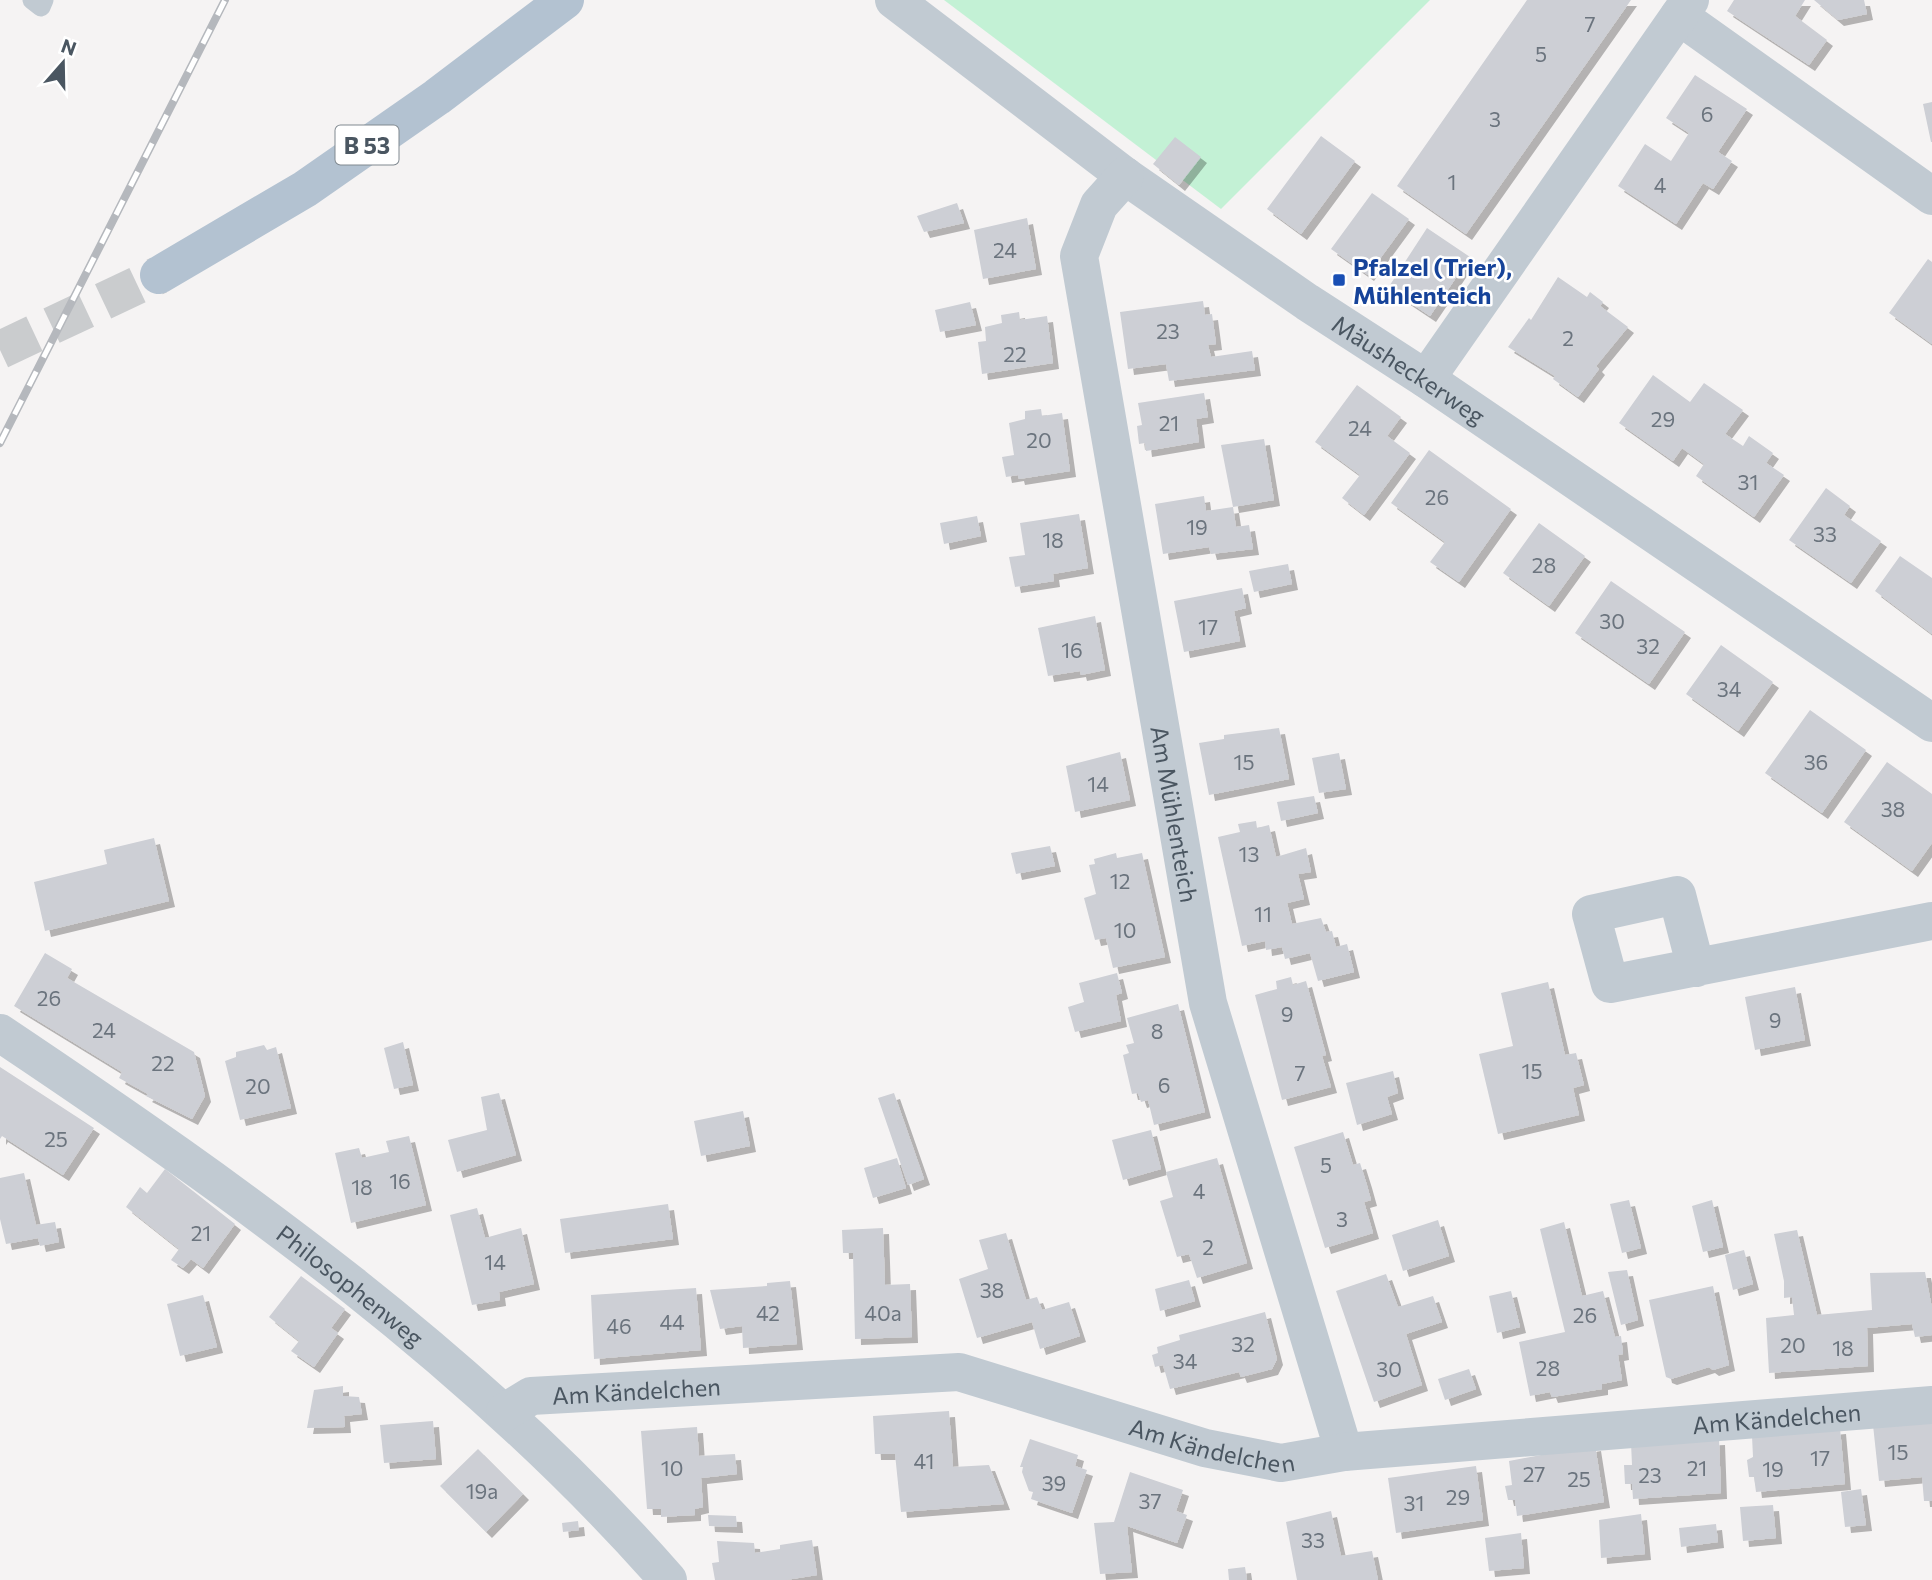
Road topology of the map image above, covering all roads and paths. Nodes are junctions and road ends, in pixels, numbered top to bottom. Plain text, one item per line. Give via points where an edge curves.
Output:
1 (32, 0) edge
2 (44, 0) edge
3 (565, 0) edge
4 (894, 0) edge
5 (1684, 8) edge
6 (1125, 176) junction
7 (1932, 196) edge
8 (159, 275) tunnel mouth
9 (1426, 379) junction
10 (1932, 723) edge
11 (1932, 921) edge
12 (1696, 968) dead end
13 (0, 1032) edge
14 (1932, 1405) edge
15 (505, 1412) junction
16 (1344, 1452) junction
17 (668, 1580) edge

1 - 2 lane via 41,7
3 - 8 main road, B 53 via 305,189
4 - 6 street, Mäusheckerweg
5 - 7 street
5 - 9 street
6 - 9 street, Mäusheckerweg via 1307,303
6 - 16 street, Am Mühlenteich via 1099,205 1089,230 1079,257 1083,284 1208,1003
9 - 10 street, Mäusheckerweg
11 - 12 street
13 - 15 street, Philosophenweg via 259,1213
14 - 16 street, Am Kändelchen
15 - 16 street, Am Kändelchen via 531,1396 959,1372 1205,1448 1281,1463
15 - 17 street, Philosophenweg

